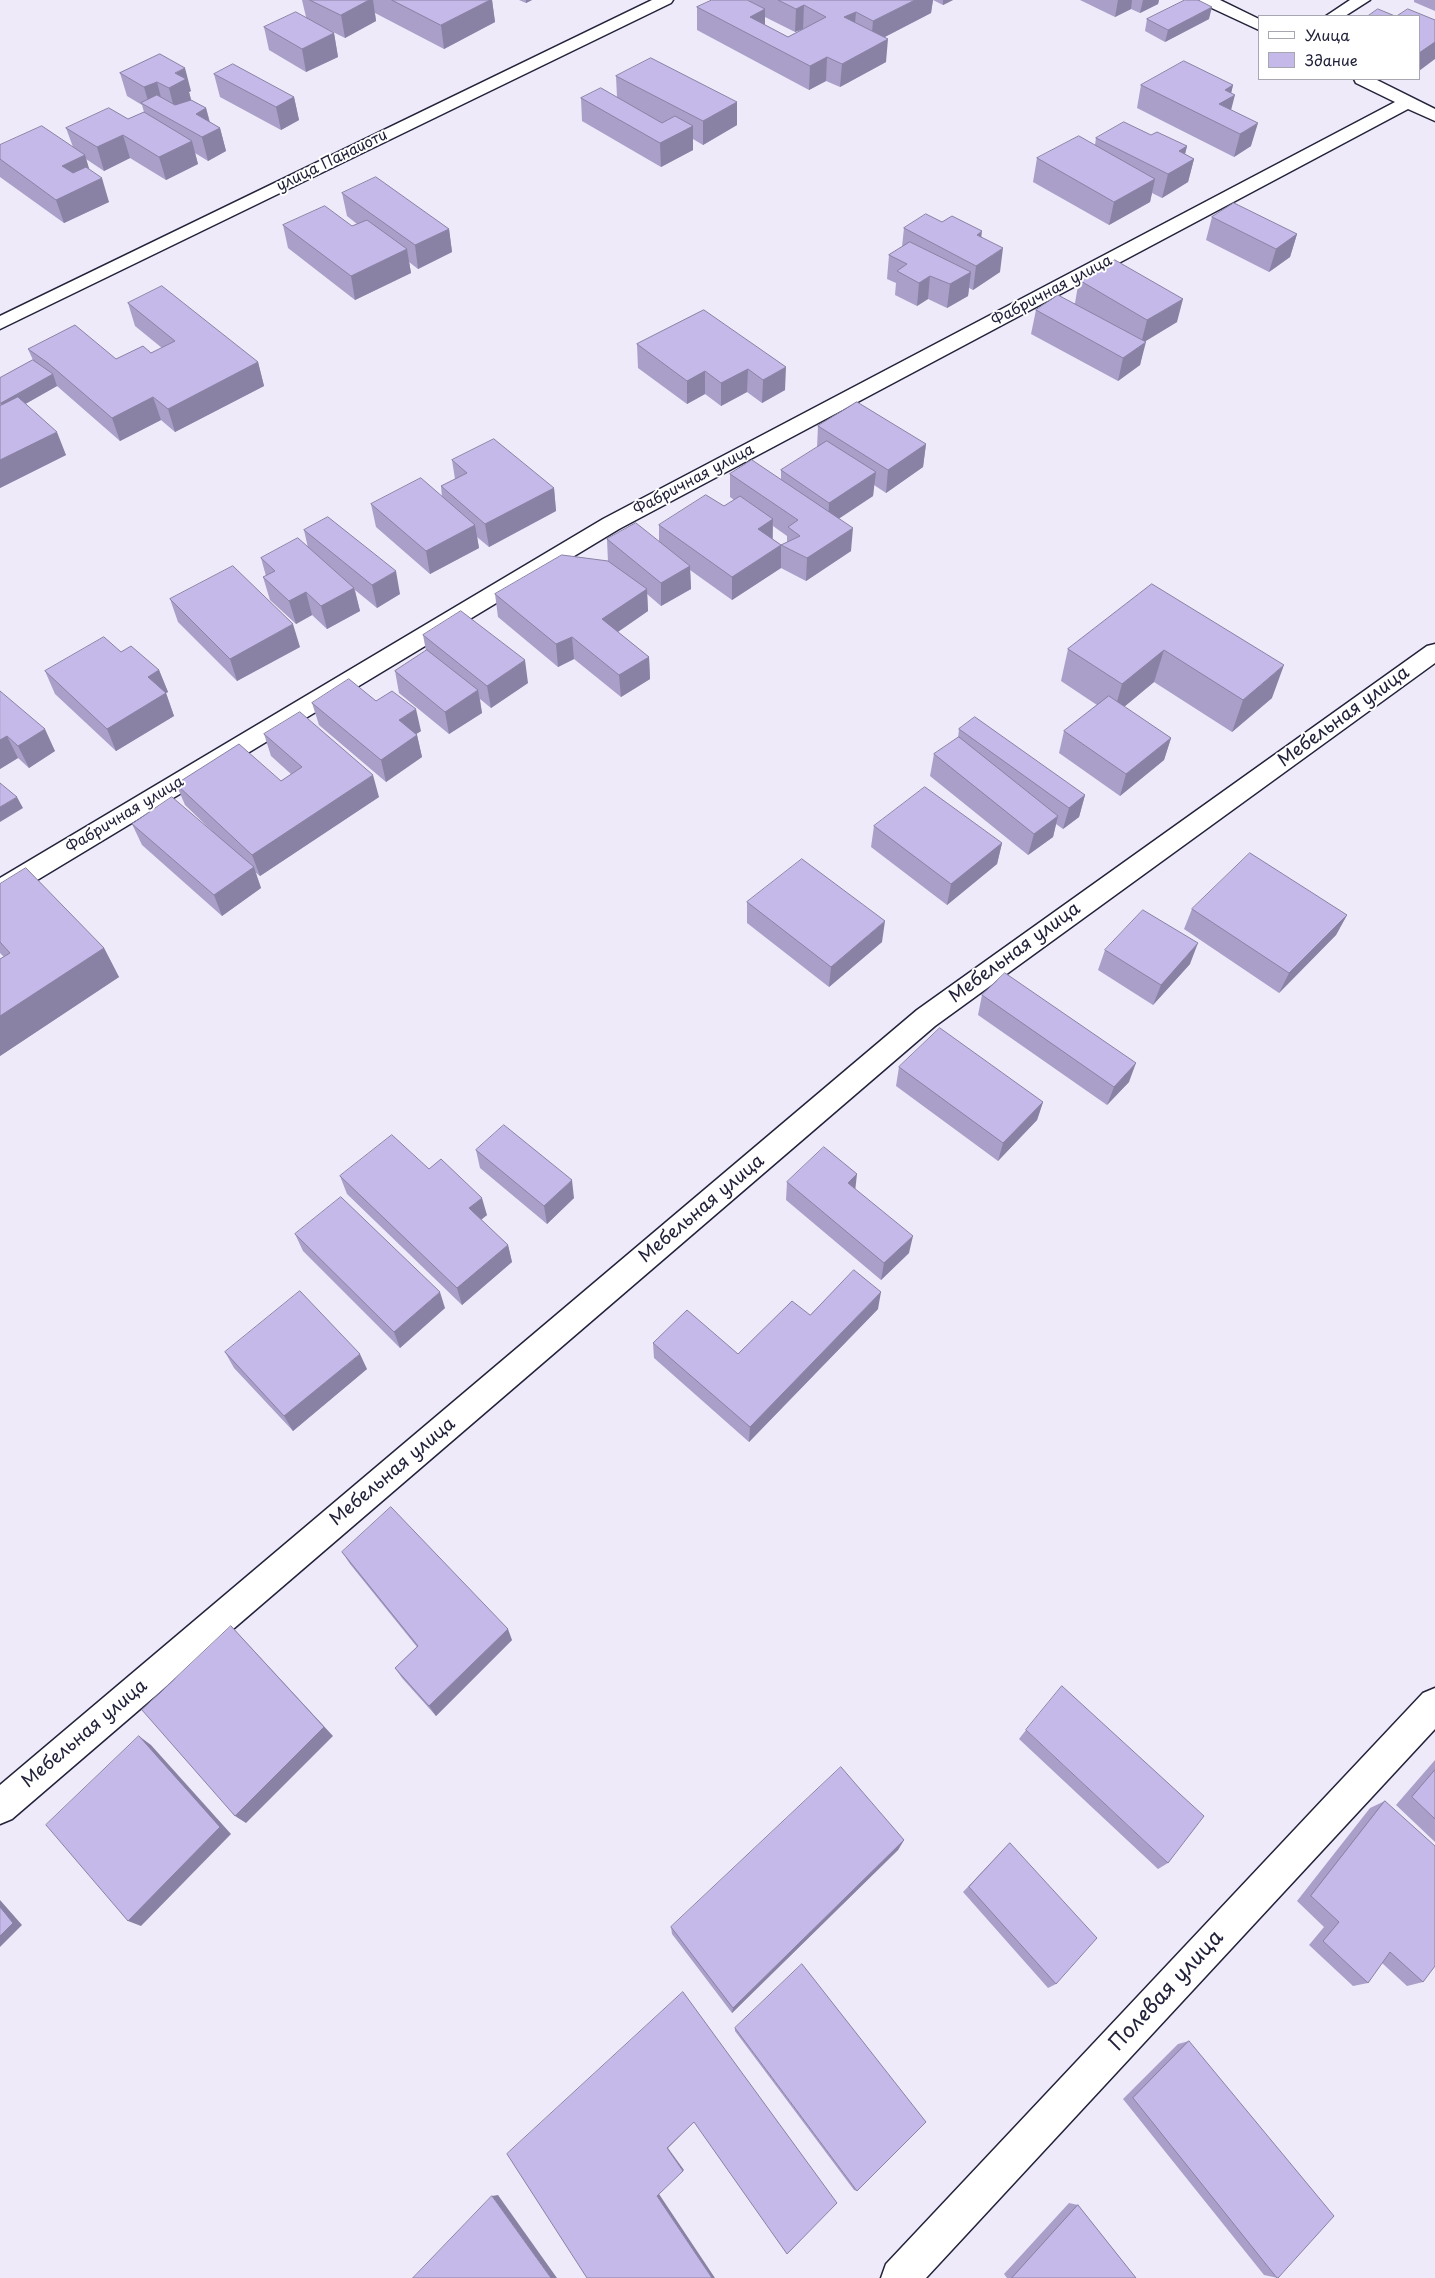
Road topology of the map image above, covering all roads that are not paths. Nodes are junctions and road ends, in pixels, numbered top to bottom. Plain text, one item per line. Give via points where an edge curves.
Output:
1 (665, 0) edge
2 (1207, 0) edge
3 (1362, 0) edge
4 (1336, 15) edge
5 (1258, 25) edge
6 (1364, 80) edge
7 (1407, 103) junction
8 (1435, 116) edge
9 (0, 323) edge
10 (1435, 652) edge
11 (0, 890) edge
12 (1435, 1705) edge
13 (0, 1807) edge
14 (900, 2278) edge

1 - 9 street, улица Панаиоти
2 - 5 street
3 - 4 street
6 - 7 street
7 - 8 street
7 - 11 street, Фабричная улица via 611,524
10 - 13 street, Мебельная улица via 926,1018
12 - 14 street, Полевая улица

